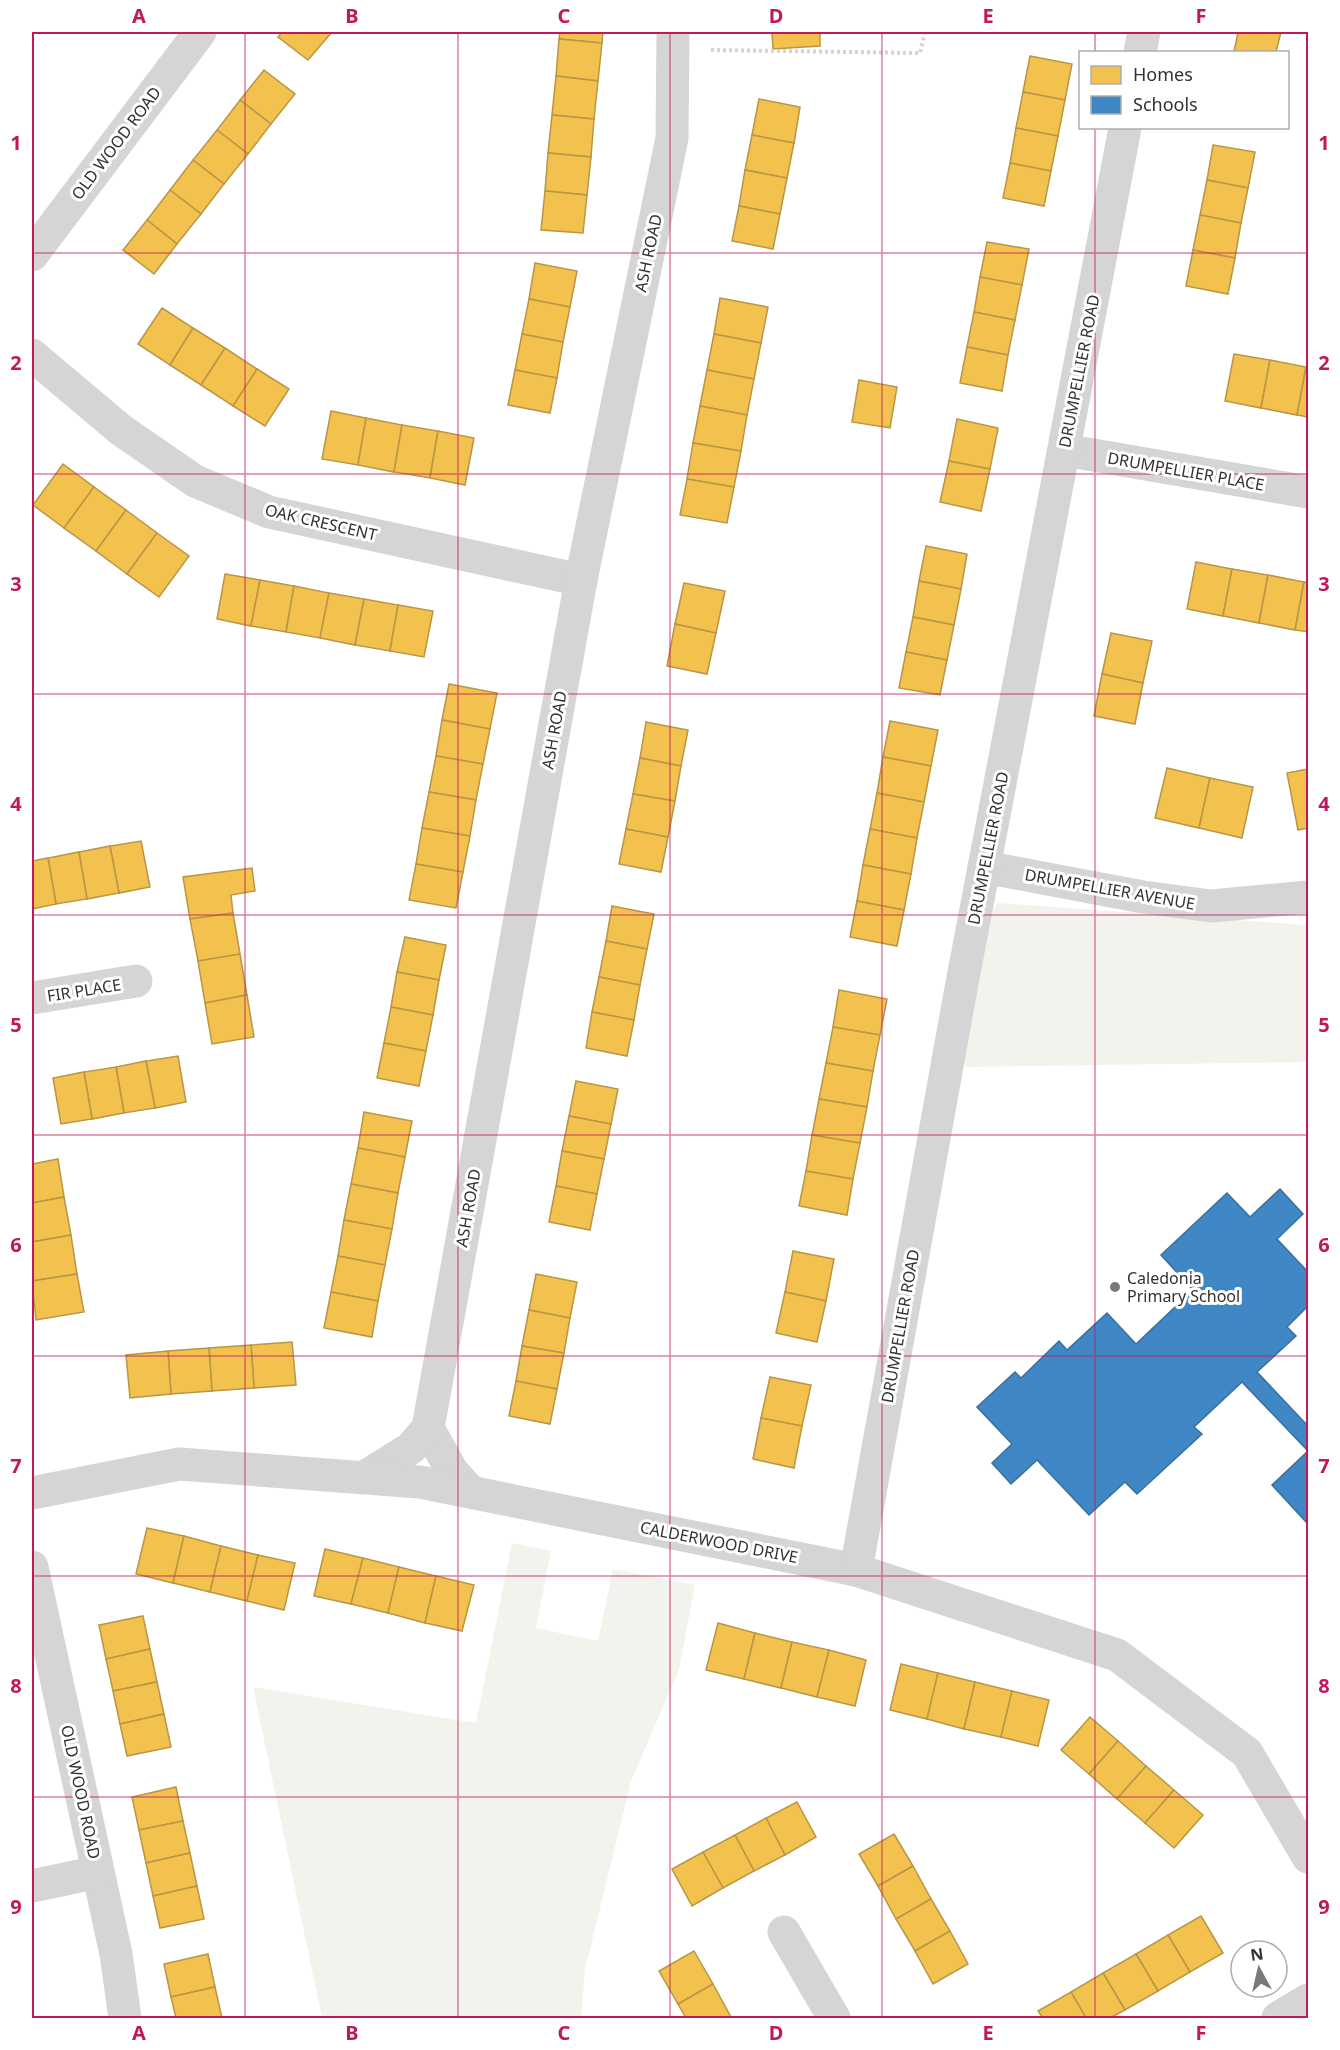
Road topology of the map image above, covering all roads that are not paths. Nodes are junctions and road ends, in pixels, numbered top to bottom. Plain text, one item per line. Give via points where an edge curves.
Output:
1 (200, 32) edge
2 (1144, 32) edge
3 (673, 41) edge
4 (1140, 51) edge
5 (1125, 129) edge
6 (32, 255) edge
7 (32, 355) edge
8 (1064, 450) junction
9 (1308, 492) edge
10 (581, 580) junction
11 (984, 867) junction
12 (1308, 897) edge
13 (136, 981) dead end
14 (32, 998) edge
15 (428, 1428) junction
16 (363, 1478) junction
17 (471, 1492) junction
18 (32, 1493) edge
19 (32, 1567) edge
20 (856, 1570) junction
21 (1308, 1857) edge
22 (98, 1872) junction
23 (32, 1886) edge
24 (784, 1932) dead end
25 (1308, 2000) edge
26 (125, 2019) edge
27 (834, 2019) edge
28 (1278, 2019) edge

1 - 6 street, OLD WOOD ROAD
2 - 4 street
3 - 10 street, ASH ROAD via 672,138
5 - 8 street, DRUMPELLIER ROAD
7 - 10 street, OAK CRESCENT via 121,430 195,481 258,508
8 - 9 street, DRUMPELLIER PLACE
8 - 11 street, DRUMPELLIER ROAD
10 - 15 street, ASH ROAD
11 - 12 street, DRUMPELLIER AVENUE via 1211,906
11 - 20 street, DRUMPELLIER ROAD
13 - 14 street, FIR PLACE
15 - 16 street via 411,1448
15 - 17 street via 452,1471
16 - 17 street, CALDERWOOD DRIVE via 420,1482
16 - 18 street, CALDERWOOD DRIVE via 179,1464
17 - 20 street, CALDERWOOD DRIVE
19 - 22 street, OLD WOOD ROAD
20 - 21 street, CALDERWOOD DRIVE via 1117,1655 1247,1753
22 - 23 street
22 - 26 street, OLD WOOD ROAD
24 - 27 street
25 - 28 street

